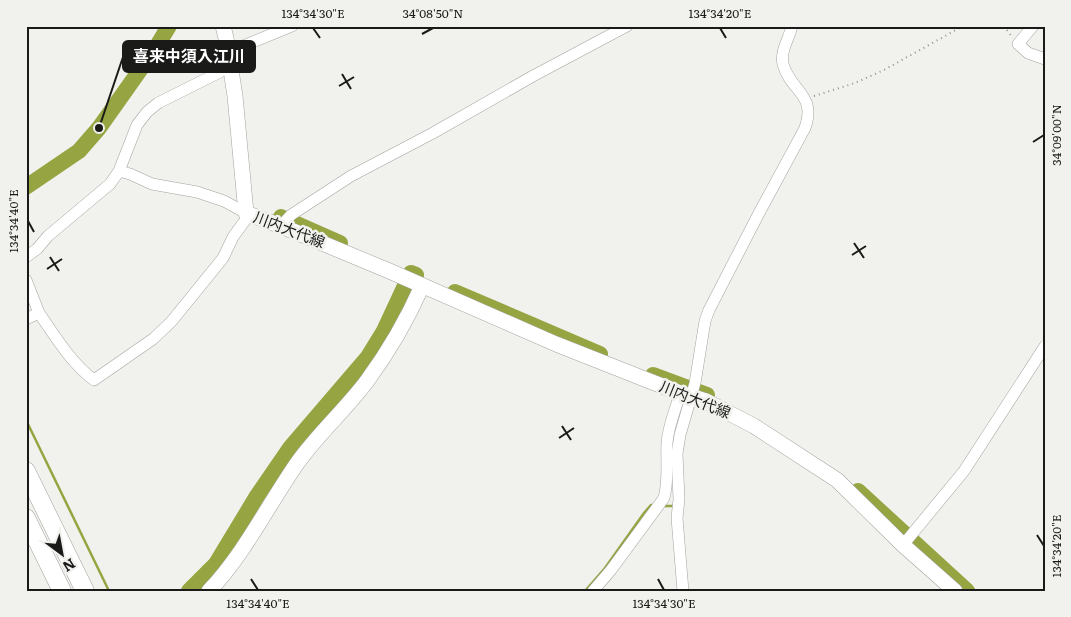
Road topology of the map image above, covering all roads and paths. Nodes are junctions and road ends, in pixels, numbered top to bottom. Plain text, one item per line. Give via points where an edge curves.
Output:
1 (223, 26) edge
2 (292, 26) edge
3 (627, 26) edge
4 (792, 26) edge
5 (963, 26) edge
6 (1004, 26) edge
7 (1033, 26) edge
8 (1018, 44) junction
9 (228, 58) junction
10 (1045, 59) edge
11 (805, 99) junction
12 (119, 172) junction
13 (247, 214) junction
14 (285, 221) junction
15 (26, 257) edge
16 (26, 280) edge
17 (422, 286) junction
18 (39, 313) junction
19 (26, 319) edge
20 (1045, 346) edge
21 (688, 392) junction
22 (26, 471) edge
23 (26, 518) edge
24 (903, 545) junction
25 (62, 591) edge
26 (85, 591) edge
27 (209, 591) edge
28 (593, 591) edge
29 (683, 591) edge
30 (954, 591) edge

1 - 9 main road, 川内大代線
2 - 9 street via 243,46
3 - 14 street via 351,176
4 - 11 street via 783,64
5 - 11 path via 884,70
6 - 8 path
7 - 8 street
8 - 10 street via 1028,53
9 - 12 street via 220,72 147,112 137,125
9 - 13 main road, 川内大代線
11 - 21 street via 809,119 709,310
12 - 13 street via 152,184 197,192 224,201
12 - 15 street via 110,184
13 - 14 main road, 川内大代線
13 - 18 street via 223,258 171,322 153,339 94,380 61,346
14 - 17 main road, 川内大代線
16 - 18 street
17 - 21 main road, 川内大代線 via 556,344
17 - 27 main road via 387,353 298,462 236,559
18 - 19 street
20 - 24 street via 964,471
21 - 24 main road, 川内大代線 via 754,426 837,480
21 - 28 street via 670,424 664,498
21 - 29 street via 677,454 677,518
22 - 26 highway
23 - 25 highway
24 - 30 main road, 川内大代線

